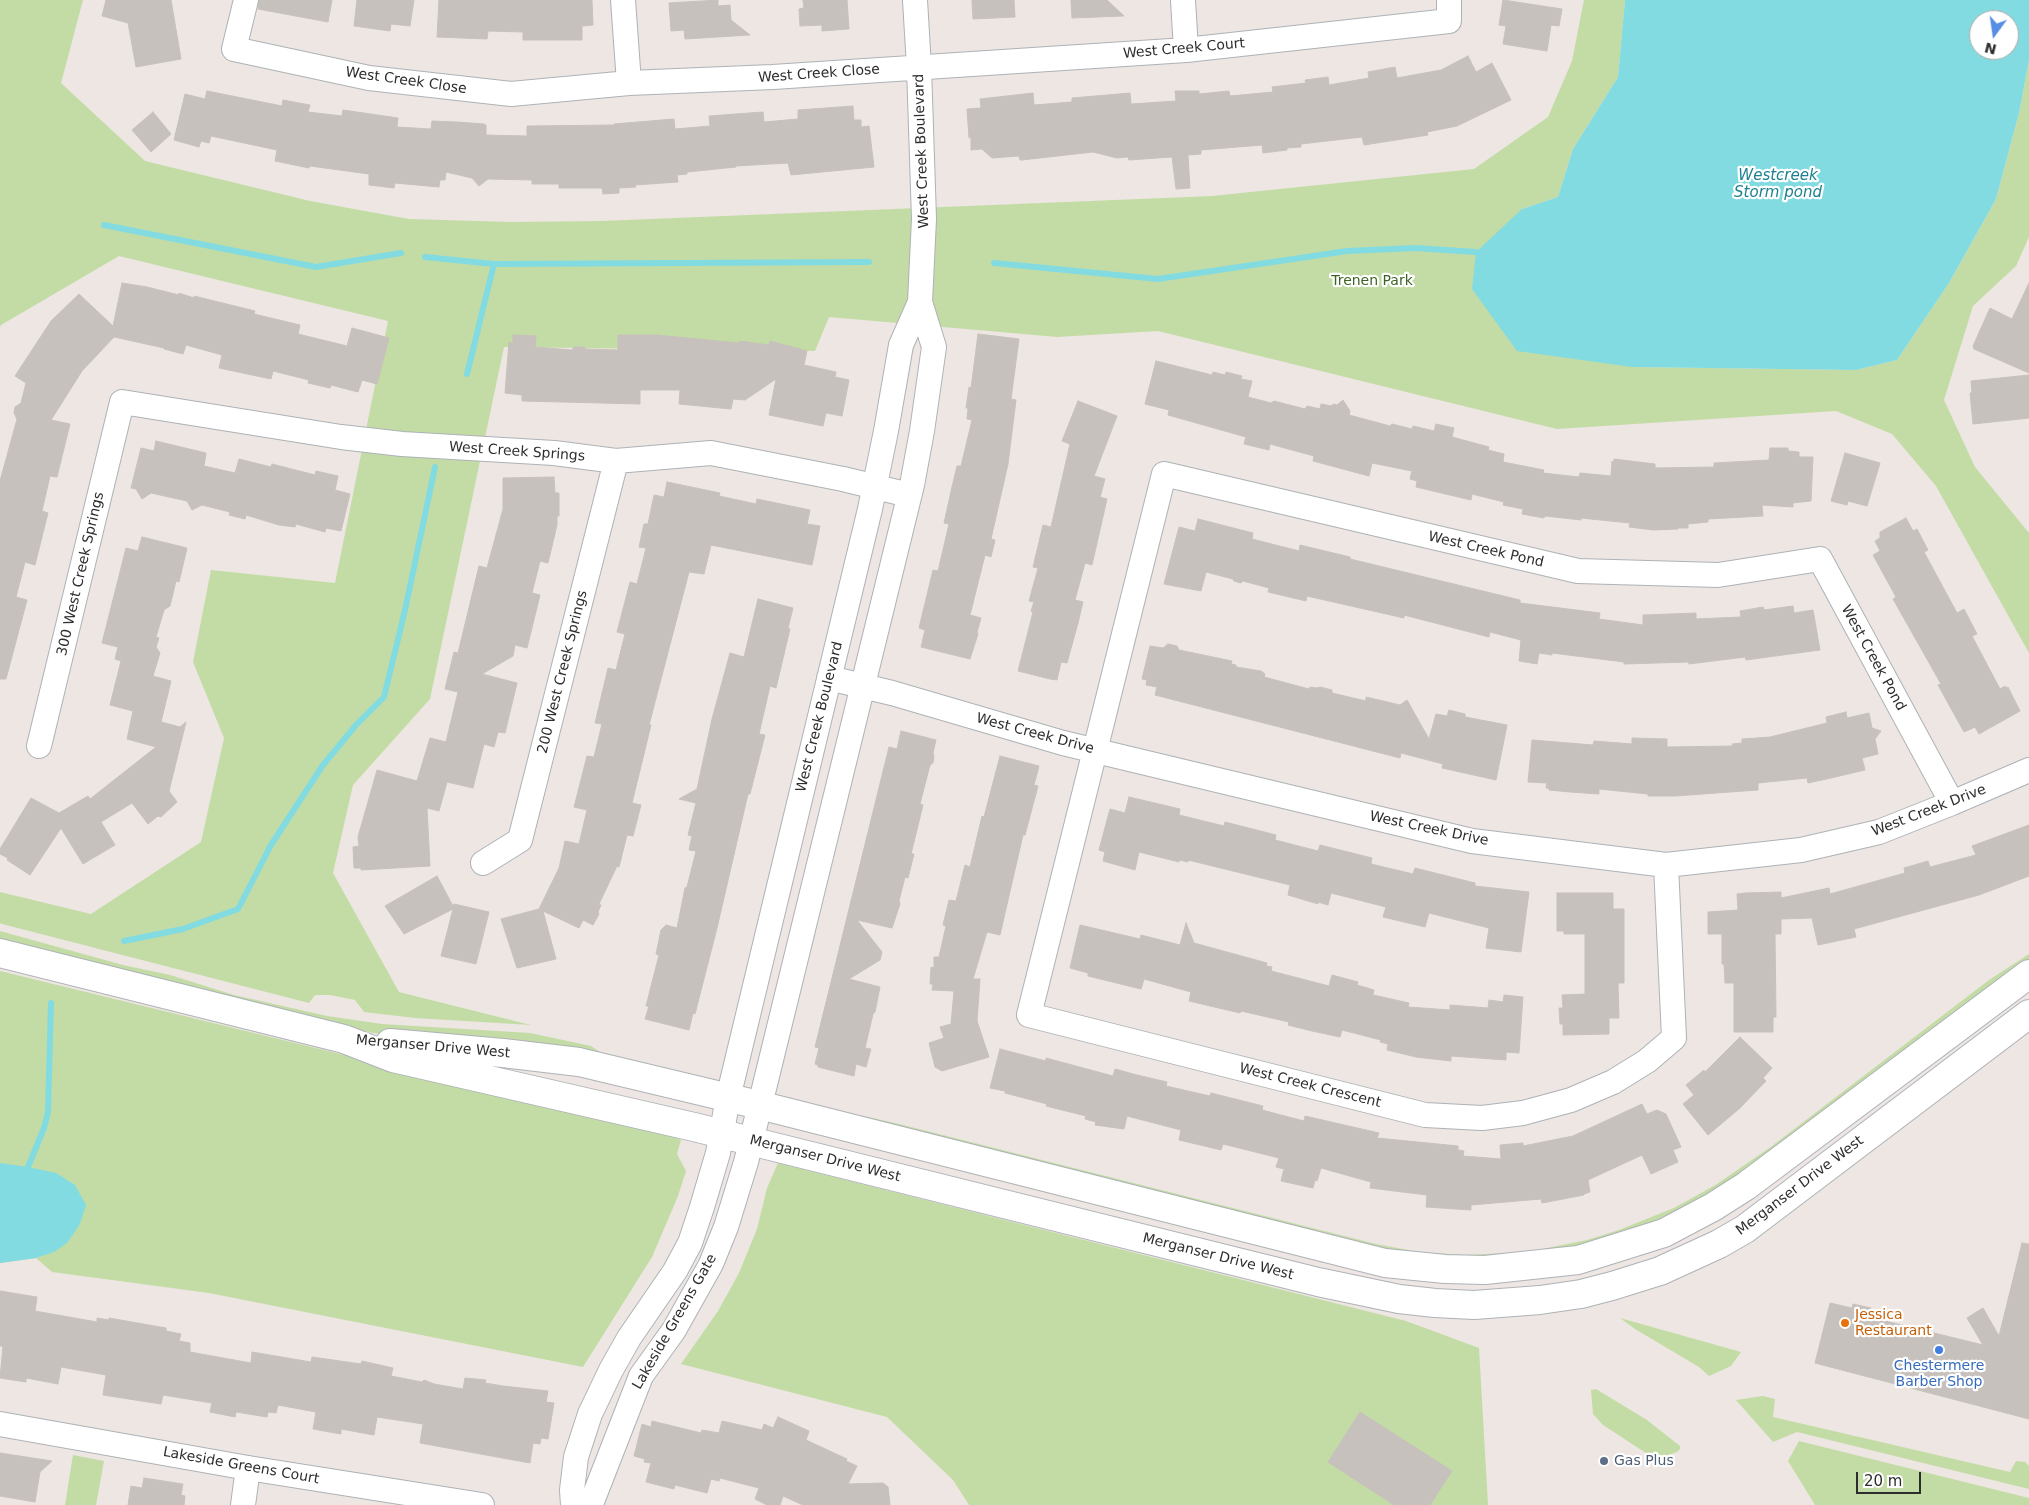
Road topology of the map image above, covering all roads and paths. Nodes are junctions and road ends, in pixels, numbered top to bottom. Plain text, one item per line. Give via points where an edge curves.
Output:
1 (246, 0) edge
2 (623, 0) edge
3 (914, 0) edge
4 (1183, 0) edge
5 (1449, 11) edge
6 (1186, 50) junction
7 (919, 67) junction
8 (629, 83) junction
9 (920, 302) junction
10 (122, 402) joint
11 (616, 461) junction
12 (874, 486) junction
13 (909, 495) junction
14 (829, 678) junction
15 (864, 686) junction
16 (39, 746) dead end
17 (1094, 750) junction
18 (2029, 770) edge
19 (1952, 804) junction
20 (483, 863) dead end
21 (1666, 865) junction
22 (0, 953) edge
23 (2029, 974) edge
24 (2029, 1014) edge
25 (344, 1039) junction
26 (1872, 1091) junction
27 (728, 1098) junction
28 (759, 1105) junction
29 (1892, 1117) junction
30 (721, 1134) junction
31 (751, 1141) junction
32 (1578, 1260) junction
33 (1581, 1294) junction
34 (0, 1424) edge
35 (248, 1468) junction
36 (243, 1505) edge
37 (482, 1505) edge
38 (573, 1505) edge
39 (587, 1505) edge

1 - 8 street, West Creek Close via 234,49 369,78 512,94
2 - 8 street
3 - 7 street, West Creek Boulevard
4 - 6 street
5 - 6 street, West Creek Court
6 - 7 street, West Creek Court
7 - 8 street, West Creek Close
7 - 9 street, West Creek Boulevard via 924,235
9 - 12 street, West Creek Boulevard via 901,345
9 - 13 street, West Creek Boulevard via 934,347
10 - 11 street, West Creek Springs via 341,437 554,453
10 - 16 street, 300 West Creek Springs
11 - 12 street, West Creek Springs via 710,453
11 - 20 street, 200 West Creek Springs via 520,840
12 - 13 street, West Creek Springs
12 - 14 street, West Creek Boulevard
13 - 15 street, West Creek Boulevard
14 - 15 street, West Creek Drive
14 - 27 street, West Creek Boulevard
15 - 17 street, West Creek Drive
15 - 28 street, West Creek Boulevard
17 - 19 street, West Creek Pond via 1164,474 1578,571 1718,574 1820,559
17 - 21 street, West Creek Drive via 1472,841
17 - 21 street, West Creek Crescent via 1029,1015 1425,1115 1482,1118 1523,1113 1572,1100 1647,1062 1674,1038
18 - 19 street, West Creek Drive
19 - 21 street, West Creek Drive via 1879,832 1801,850
22 - 25 street, Merganser Drive West
23 - 26 street, Merganser Drive West
24 - 29 street, Merganser Drive West
25 - 27 street, Merganser Drive West via 579,1062
25 - 30 street, Merganser Drive West via 393,1058
26 - 29 street
26 - 32 street, Merganser Drive West via 1713,1207 1664,1233
27 - 28 street, Merganser Drive West
27 - 30 street, West Creek Boulevard
28 - 31 street, Lakeside Greens Gate
28 - 32 street, Merganser Drive West via 1385,1263 1485,1270
29 - 33 street, Merganser Drive West via 1746,1229 1660,1271
30 - 31 street, Merganser Drive West
30 - 38 street, Lakeside Greens Gate via 708,1190 690,1243 675,1272 625,1346 590,1414 576,1456
31 - 33 street, Merganser Drive West via 1318,1282 1399,1299 1474,1305
31 - 39 street, Lakeside Greens Gate via 726,1227 711,1264 674,1330 641,1376
32 - 33 street
34 - 35 street, Lakeside Greens Court
35 - 36 street
35 - 37 street, Lakeside Greens Court

